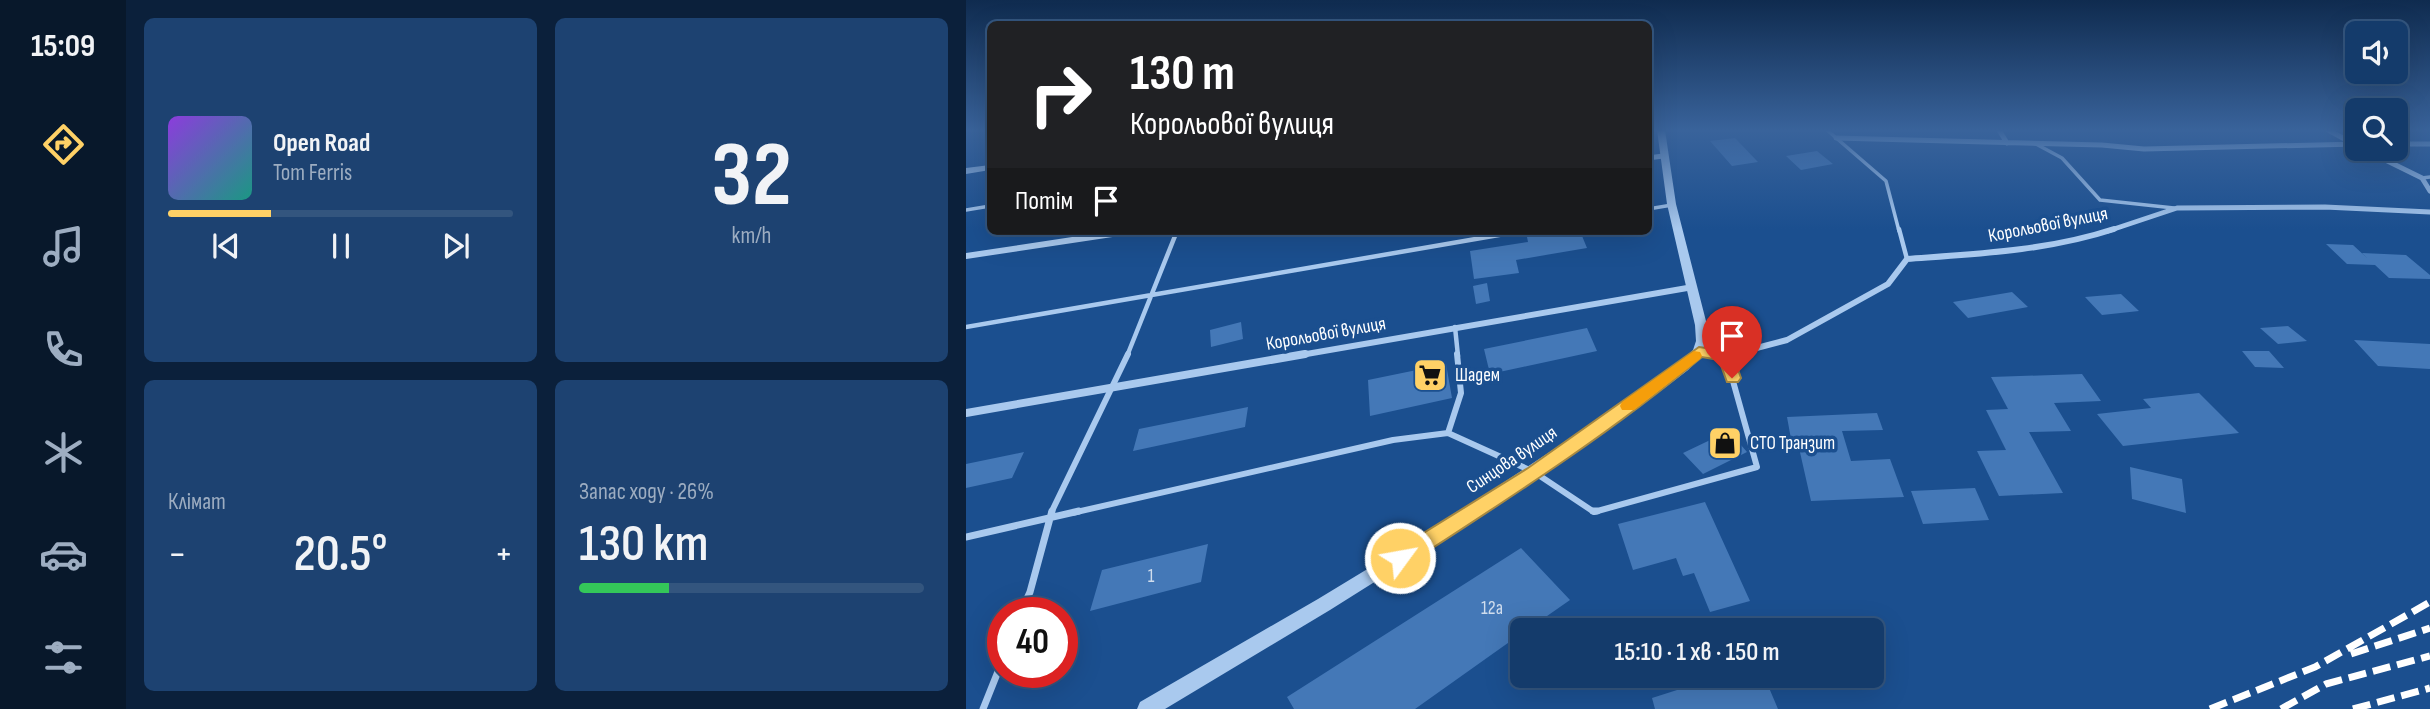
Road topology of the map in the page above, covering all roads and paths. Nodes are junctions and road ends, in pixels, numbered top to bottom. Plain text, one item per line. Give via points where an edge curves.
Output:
1 (1664, 163) edge
2 (1865, 163) edge
3 (2067, 163) edge
4 (2392, 163) edge
5 (987, 168) edge
6 (966, 171) edge
7 (2430, 177) edge
8 (2422, 178) junction
9 (2430, 191) edge
10 (1672, 205) junction
11 (987, 206) edge
12 (1652, 208) edge
13 (2178, 208) junction
14 (966, 210) edge
15 (2430, 212) edge
16 (1105, 235) edge
17 (1176, 235) edge
18 (1499, 235) edge
19 (966, 256) edge
20 (1907, 259) junction
21 (1693, 287) junction
22 (1154, 294) junction
23 (966, 327) edge
24 (1455, 327) junction
25 (1699, 351) junction
26 (1726, 356) junction
27 (1114, 388) junction
28 (966, 413) edge
29 (1448, 433) junction
30 (1534, 472) junction
31 (1049, 517) junction
32 (966, 537) edge
33 (1025, 597) edge
34 (991, 688) edge
35 (983, 709) edge
36 (1147, 709) edge

1 - 10 street
2 - 20 lane via 1886,181
3 - 13 lane via 2100,200
4 - 8 street
5 - 6 street
7 - 8 lane
8 - 9 street
10 - 12 lane
10 - 21 street
11 - 14 lane
13 - 15 street, Корольової вулиця
13 - 20 street, Корольової вулиця via 2086,238 2003,252
16 - 19 street
17 - 22 lane
18 - 22 lane
20 - 26 street via 1888,284 1787,340
21 - 24 street, Корольової вулиця
21 - 25 street via 1703,338
22 - 23 lane
22 - 27 lane
24 - 27 street, Корольової вулиця
24 - 29 lane via 1461,393
25 - 26 street
25 - 30 street, Синцова вулиця
26 - 30 lane via 1757,467 1594,512
27 - 28 street, Корольової вулиця
27 - 31 lane
29 - 30 lane
29 - 31 lane via 1393,440
30 - 36 street, Синцова вулиця via 1334,601
31 - 32 lane
31 - 33 lane
34 - 35 lane

